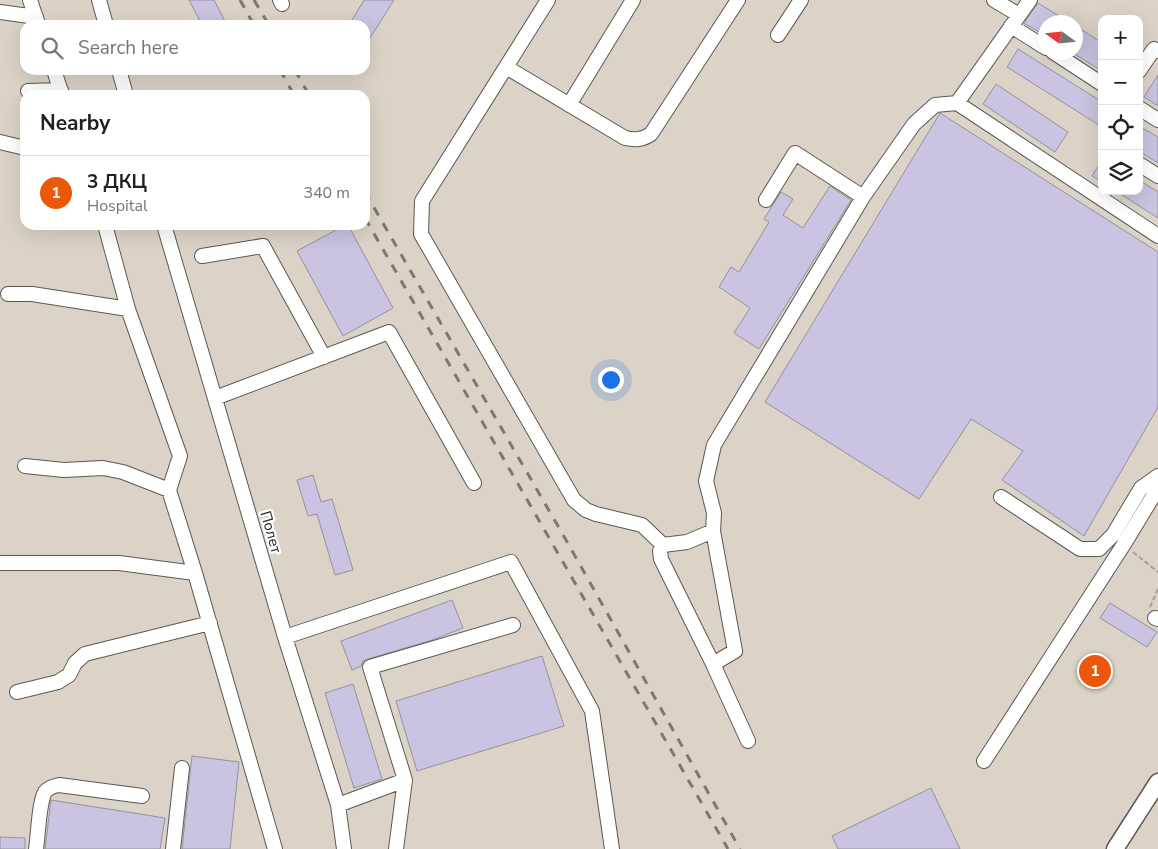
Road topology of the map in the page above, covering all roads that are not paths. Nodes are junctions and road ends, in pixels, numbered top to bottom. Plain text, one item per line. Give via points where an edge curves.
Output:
1 (30, 0) edge
2 (99, 0) edge
3 (548, 0) edge
4 (632, 0) edge
5 (738, 0) edge
6 (801, 0) edge
7 (994, 0) edge
8 (1030, 0) edge
9 (0, 12) edge
10 (33, 20) edge
11 (37, 20) edge
12 (105, 20) edge
13 (1015, 20) junction
14 (778, 35) dead end
15 (1038, 41) edge
16 (1158, 51) edge
17 (1065, 60) edge
18 (1143, 65) edge
19 (506, 67) junction
20 (56, 75) edge
21 (120, 75) edge
22 (1098, 81) edge
23 (60, 90) edge
24 (125, 90) edge
25 (957, 103) junction
26 (569, 105) junction
27 (1143, 111) edge
28 (1158, 120) edge
29 (0, 142) edge
30 (20, 147) edge
31 (1143, 167) edge
32 (1158, 176) edge
33 (862, 197) junction
34 (766, 200) dead end
35 (106, 230) edge
36 (165, 230) edge
37 (1158, 236) edge
38 (202, 256) dead end
39 (8, 294) dead end
40 (128, 309) junction
41 (324, 357) junction
42 (215, 398) junction
43 (26, 466) dead end
44 (1158, 476) edge
45 (474, 483) dead end
46 (1158, 488) edge
47 (169, 490) junction
48 (1001, 497) dead end
49 (713, 532) junction
50 (663, 544) junction
51 (0, 564) edge
52 (195, 573) junction
53 (210, 623) junction
54 (513, 625) dead end
55 (286, 637) junction
56 (713, 664) junction
57 (17, 692) dead end
58 (748, 741) dead end
59 (984, 761) dead end
60 (182, 768) dead end
61 (405, 780) junction
62 (1158, 782) edge
63 (142, 796) dead end
64 (338, 805) junction
65 (36, 849) edge
66 (173, 849) edge
67 (276, 849) edge
68 (344, 849) edge
69 (396, 849) edge
70 (612, 849) edge
71 (1115, 849) edge

1 - 11 street
2 - 12 street
3 - 19 street
4 - 26 street
5 - 26 street via 654,130 645,138 625,138
6 - 14 street
7 - 13 street
8 - 13 street
9 - 10 street
13 - 15 street
13 - 25 street
16 - 18 street via 1154,49
17 - 22 street
19 - 26 street
19 - 50 street via 422,201 421,234 574,500 596,514 642,525
20 - 23 street
21 - 24 street
25 - 33 street via 935,105 914,124
25 - 37 street
27 - 28 street
29 - 30 street
31 - 32 street
33 - 34 street via 795,153
33 - 49 street via 714,446 706,481 714,513
35 - 40 street
36 - 42 street, Полет
38 - 41 street via 263,246
39 - 40 street via 32,294
40 - 47 street via 180,456
41 - 42 street
41 - 45 street via 389,332
42 - 55 street, Полет
43 - 47 street via 64,470 103,468 123,472
44 - 48 street via 1141,488 1113,535 1099,548 1080,549
46 - 59 street
47 - 52 street
49 - 50 street via 687,542
49 - 56 street via 735,652
50 - 56 street via 661,559
51 - 52 street via 119,563
52 - 53 street
53 - 57 street via 85,654 69,675 58,682
53 - 67 street
54 - 61 street via 370,667
55 - 64 street, Полет
55 - 70 street via 512,562 592,711
56 - 58 street
60 - 66 street
61 - 64 street
61 - 69 street
62 - 71 main road
63 - 65 street via 59,785 50,788 42,801
64 - 68 street, Полет

